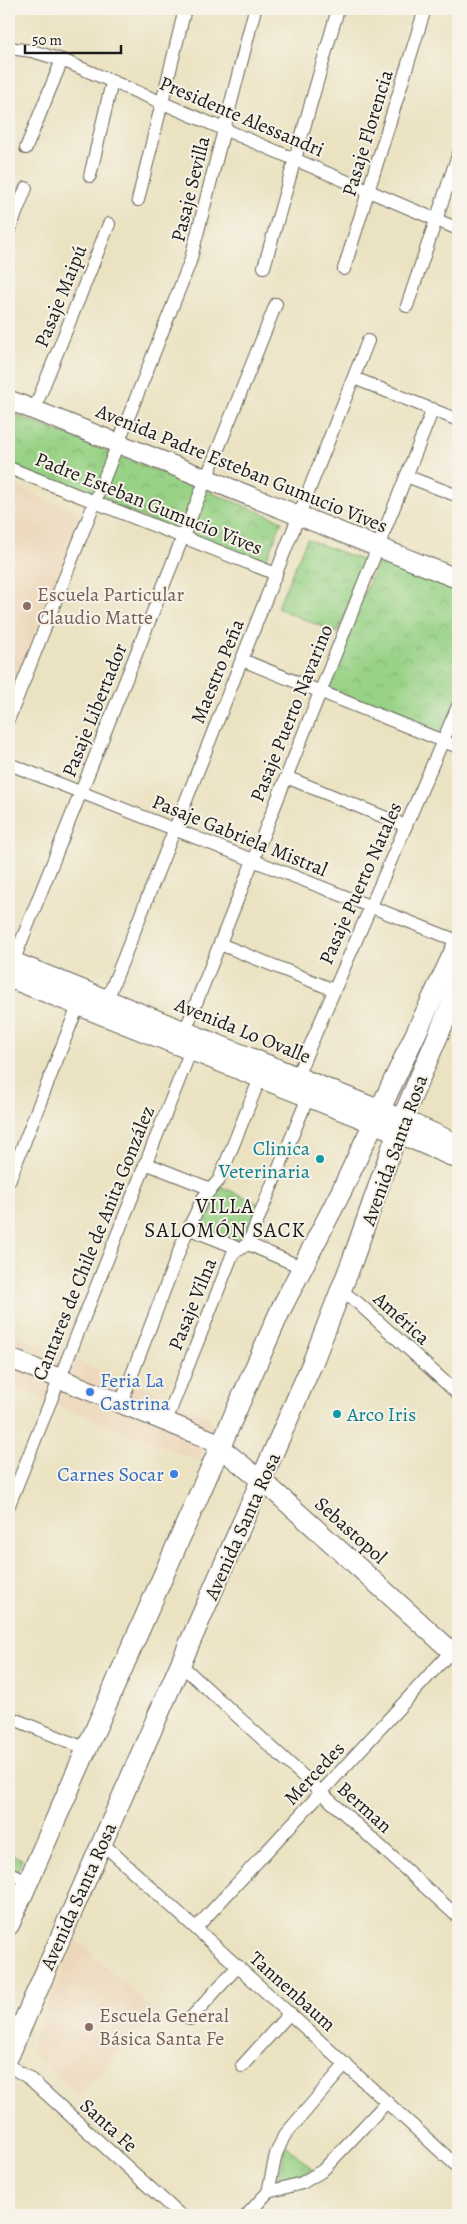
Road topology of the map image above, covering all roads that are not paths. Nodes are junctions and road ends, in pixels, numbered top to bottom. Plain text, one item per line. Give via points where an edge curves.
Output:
1 (185, 9) edge
2 (255, 9) edge
3 (338, 9) edge
4 (426, 9) edge
5 (9, 48) edge
6 (62, 60) junction
7 (112, 82) junction
8 (162, 103) junction
9 (224, 129) junction
10 (26, 148) dead end
11 (458, 155) edge
12 (295, 159) junction
13 (90, 176) dead end
14 (26, 188) dead end
15 (369, 190) junction
16 (138, 200) dead end
17 (436, 219) junction
18 (109, 224) dead end
19 (458, 228) edge
20 (9, 231) edge
21 (264, 267) dead end
22 (344, 269) dead end
23 (276, 304) dead end
24 (407, 306) dead end
25 (368, 341) dead end
26 (354, 378) junction
27 (9, 400) edge
28 (432, 409) junction
29 (34, 410) junction
30 (458, 420) edge
31 (118, 443) junction
32 (9, 468) edge
33 (406, 476) junction
34 (207, 478) junction
35 (458, 496) edge
36 (95, 502) junction
37 (299, 515) junction
38 (183, 537) junction
39 (378, 546) junction
40 (276, 574) junction
41 (458, 578) edge
42 (242, 660) junction
43 (320, 692) junction
44 (458, 706) edge
45 (9, 718) edge
46 (443, 741) junction
47 (458, 747) edge
48 (9, 764) edge
49 (286, 777) junction
50 (81, 792) junction
51 (406, 826) junction
52 (175, 829) junction
53 (253, 860) junction
54 (371, 907) junction
55 (458, 943) edge
56 (220, 944) junction
57 (10, 967) edge
58 (458, 989) edge
59 (334, 990) junction
60 (78, 1006) junction
61 (104, 1007) junction
62 (185, 1031) junction
63 (191, 1050) junction
64 (297, 1076) junction
65 (260, 1078) junction
66 (308, 1097) junction
67 (376, 1117) junction
68 (400, 1126) junction
69 (458, 1144) edge
70 (458, 1159) edge
71 (145, 1163) junction
72 (9, 1180) edge
73 (211, 1189) junction
74 (190, 1229) junction
75 (244, 1246) junction
76 (301, 1267) junction
77 (341, 1291) junction
78 (9, 1358) edge
79 (60, 1378) junction
80 (458, 1394) edge
81 (121, 1403) junction
82 (166, 1421) junction
83 (218, 1443) junction
84 (265, 1476) junction
85 (9, 1505) edge
86 (457, 1648) edge
87 (180, 1664) junction
88 (9, 1717) edge
89 (87, 1749) junction
90 (321, 1792) junction
91 (102, 1843) junction
92 (9, 1873) edge
93 (28, 1881) junction
94 (458, 1917) edge
95 (9, 1925) edge
96 (196, 1928) junction
97 (238, 1966) junction
98 (290, 2013) junction
99 (190, 2019) dead end
100 (9, 2055) edge
101 (346, 2064) junction
102 (9, 2066) edge
103 (242, 2066) dead end
104 (387, 2102) junction
105 (458, 2167) edge
106 (268, 2192) junction
107 (180, 2215) edge
108 (247, 2215) edge

1 - 8 street
2 - 9 street, Pasaje Sevilla
3 - 12 street
4 - 15 street, Pasaje Florencia
5 - 6 street, Presidente Alessandri
6 - 7 street, Presidente Alessandri
6 - 10 street
7 - 8 street, Presidente Alessandri
7 - 13 street
8 - 9 street, Presidente Alessandri
8 - 16 street
9 - 12 street, Presidente Alessandri
9 - 31 street, Pasaje Sevilla via 190,262
11 - 17 street
12 - 15 street, Presidente Alessandri
12 - 21 street
14 - 20 street
15 - 17 street, Presidente Alessandri
15 - 22 street, Pasaje Florencia
17 - 19 street, Presidente Alessandri
17 - 24 street
18 - 29 street, Pasaje Maipú
23 - 34 street, Pasaje Libertador
25 - 26 street, Maestro Peña
26 - 28 street
26 - 37 street, Maestro Peña
27 - 29 street, Avenida Padre Esteban Gumucio Vives
28 - 30 street
28 - 33 street, Pasaje Puerto Navarino
29 - 31 street, Avenida Padre Esteban Gumucio Vives
31 - 34 street, Avenida Padre Esteban Gumucio Vives
31 - 36 street, Pasaje Sevilla
32 - 36 street, Padre Esteban Gumucio Vives
33 - 35 street
33 - 39 street, Pasaje Puerto Navarino
34 - 37 street, Avenida Padre Esteban Gumucio Vives
34 - 38 street, Pasaje Libertador
36 - 38 street, Padre Esteban Gumucio Vives
36 - 45 street, Pasaje Sevilla
37 - 39 street, Avenida Padre Esteban Gumucio Vives
37 - 40 street, Maestro Peña
38 - 40 street, Padre Esteban Gumucio Vives
38 - 50 street, Pasaje Libertador
39 - 41 street, Avenida Padre Esteban Gumucio Vives
39 - 43 street, Pasaje Puerto Navarino
40 - 42 street, Maestro Peña
42 - 43 street
42 - 52 street, Maestro Peña
43 - 46 street
43 - 49 street, Pasaje Puerto Navarino
44 - 46 street, Pasaje Puerto Natales
46 - 47 street
46 - 51 street, Pasaje Puerto Natales
48 - 50 street, Pasaje Gabriela Mistral
49 - 51 street
49 - 53 street, Pasaje Puerto Navarino
50 - 52 street, Pasaje Gabriela Mistral
50 - 57 street, Pasaje Libertador
51 - 54 street, Pasaje Puerto Natales
52 - 53 street, Pasaje Gabriela Mistral
52 - 61 street, Maestro Peña
53 - 54 street, Pasaje Gabriela Mistral
53 - 56 street, Pasaje Puerto Navarino
54 - 55 street, Pasaje Gabriela Mistral
54 - 59 street, Pasaje Puerto Natales
55 - 67 main road, Avenida Santa Rosa
56 - 59 street
56 - 62 street, Pasaje Puerto Navarino
57 - 60 street, Avenida Lo Ovalle
57 - 61 street, Avenida Lo Ovalle
58 - 68 main road, Avenida Santa Rosa
59 - 64 street, Pasaje Puerto Natales
60 - 61 street, Avenida Lo Ovalle
60 - 72 street
61 - 62 street, Avenida Lo Ovalle
61 - 63 street, Avenida Lo Ovalle
62 - 64 street, Avenida Lo Ovalle
63 - 65 street, Avenida Lo Ovalle
63 - 71 street, Cantares de Chile de Anita González
64 - 67 street, Avenida Lo Ovalle
65 - 66 street, Avenida Lo Ovalle
65 - 73 street via 219,1180
66 - 67 street, Avenida Lo Ovalle
66 - 75 street, Pasaje Vilna
67 - 68 street, Avenida Lo Ovalle
67 - 76 main road, Avenida Santa Rosa
68 - 69 street, Avenida Lo Ovalle
68 - 70 street, Avenida Lo Ovalle
68 - 77 main road, Avenida Santa Rosa
71 - 73 street
71 - 79 street, Cantares de Chile de Anita González
73 - 74 street via 203,1198
74 - 75 street
74 - 81 street
75 - 76 street
75 - 82 street, Pasaje Vilna via 233,1254
76 - 83 main road, Avenida Santa Rosa
77 - 80 street, América
77 - 84 main road, Avenida Santa Rosa
78 - 79 street, Sebastopol
79 - 81 street, Sebastopol
79 - 85 street, Cantares de Chile de Anita González
81 - 82 street, Sebastopol
82 - 83 street, Sebastopol
83 - 84 street, Sebastopol
83 - 89 main road, Avenida Santa Rosa
84 - 86 street, Sebastopol
84 - 87 main road, Avenida Santa Rosa
86 - 90 street, Mercedes
87 - 90 street, Berman
87 - 91 main road, Avenida Santa Rosa
88 - 89 street
89 - 93 main road, Avenida Santa Rosa
90 - 94 street, Berman
90 - 96 street, Mercedes
91 - 96 street, Tannenbaum
91 - 100 main road, Avenida Santa Rosa
92 - 93 street
93 - 95 main road, Avenida Santa Rosa
96 - 97 street, Tannenbaum
97 - 98 street, Tannenbaum
97 - 99 street
98 - 101 street, Tannenbaum
98 - 103 street
101 - 104 street, Tannenbaum
101 - 106 street via 284,2136 276,2154
102 - 107 street, Santa Fe via 29,2078
104 - 105 street, Tannenbaum
104 - 106 street via 322,2171 302,2183
106 - 108 street

